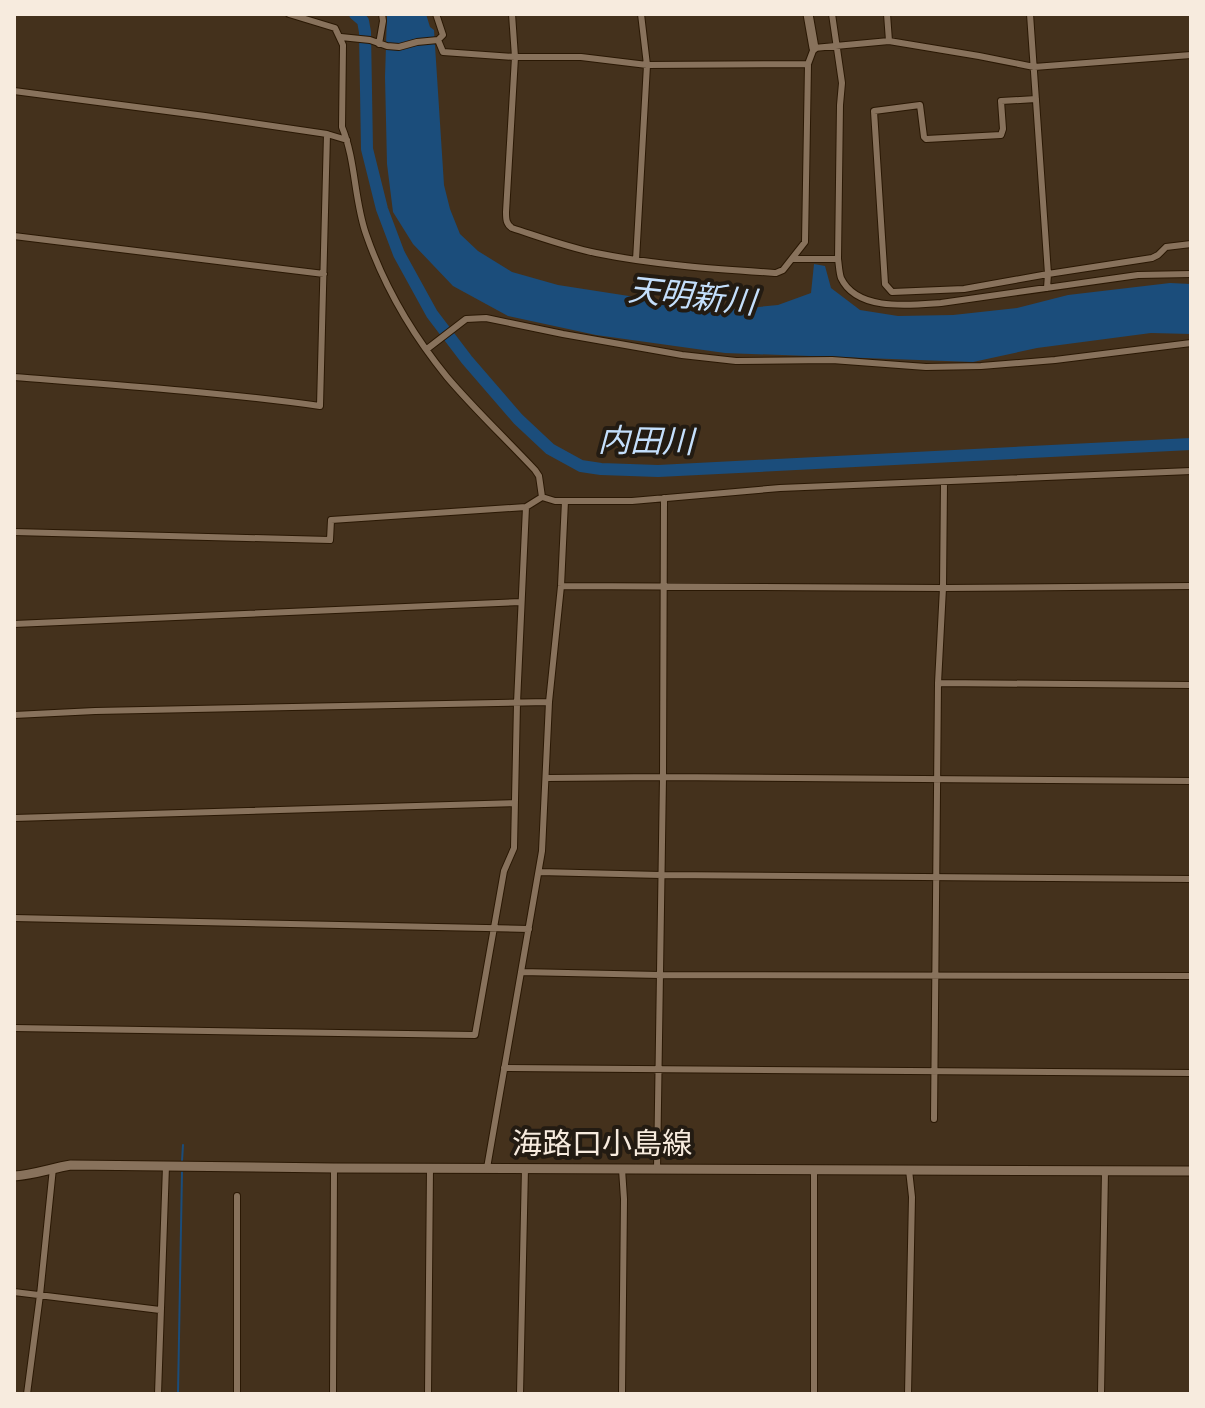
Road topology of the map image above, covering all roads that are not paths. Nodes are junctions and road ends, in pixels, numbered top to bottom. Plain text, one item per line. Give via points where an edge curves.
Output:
1 (289, 14) edge
2 (382, 14) edge
3 (436, 14) edge
4 (512, 14) edge
5 (641, 14) edge
6 (808, 14) edge
7 (832, 14) edge
8 (887, 14) edge
9 (1030, 14) edge
10 (344, 36) junction
11 (438, 40) junction
12 (889, 41) junction
13 (383, 45) junction
14 (836, 45) junction
15 (814, 48) junction
16 (1191, 55) edge
17 (515, 57) junction
18 (808, 64) junction
19 (647, 65) junction
20 (1034, 67) junction
21 (14, 91) edge
22 (1036, 99) junction
23 (327, 134) junction
24 (347, 140) junction
25 (14, 236) edge
26 (1191, 244) edge
27 (792, 259) junction
28 (838, 259) junction
29 (636, 260) junction
30 (324, 274) junction
31 (1048, 274) junction
32 (1191, 274) edge
33 (1047, 288) junction
34 (1191, 343) edge
35 (427, 349) junction
36 (14, 377) edge
37 (1191, 471) edge
38 (944, 483) junction
39 (542, 497) junction
40 (664, 498) junction
41 (565, 501) junction
42 (526, 507) junction
43 (14, 532) edge
44 (561, 586) junction
45 (1191, 586) edge
46 (664, 587) junction
47 (943, 588) junction
48 (521, 602) junction
49 (14, 624) edge
50 (938, 683) junction
51 (1191, 685) edge
52 (549, 702) junction
53 (517, 703) junction
54 (14, 715) edge
55 (663, 777) junction
56 (547, 778) junction
57 (939, 779) junction
58 (1191, 781) edge
59 (515, 803) junction
60 (14, 818) edge
61 (539, 872) junction
62 (661, 875) junction
63 (937, 877) junction
64 (1191, 879) edge
65 (14, 918) edge
66 (493, 928) junction
67 (529, 929) junction
68 (521, 972) junction
69 (935, 974) junction
70 (660, 975) junction
71 (1191, 976) edge
72 (14, 1028) edge
73 (504, 1068) junction
74 (659, 1069) junction
75 (935, 1071) junction
76 (1191, 1073) edge
77 (934, 1119) dead end
78 (166, 1166) junction
79 (53, 1168) junction
80 (334, 1168) junction
81 (430, 1168) junction
82 (487, 1168) junction
83 (525, 1168) junction
84 (622, 1169) junction
85 (657, 1169) junction
86 (814, 1170) junction
87 (909, 1170) junction
88 (1105, 1171) junction
89 (1191, 1171) edge
90 (14, 1176) edge
91 (237, 1196) dead end
92 (14, 1292) edge
93 (40, 1295) junction
94 (160, 1310) junction
95 (27, 1394) edge
96 (158, 1394) edge
97 (237, 1394) edge
98 (333, 1394) edge
99 (428, 1394) edge
100 (520, 1394) edge
101 (622, 1394) edge
102 (814, 1394) edge
103 (908, 1394) edge
104 (1101, 1394) edge

1 - 10 street via 335,28
2 - 13 street
3 - 11 street via 443,35
4 - 17 street
5 - 19 street
6 - 15 main road
7 - 14 street
8 - 12 street
9 - 20 street
10 - 13 street
10 - 24 street via 342,127
11 - 13 street
11 - 17 street via 443,52
12 - 14 street
12 - 20 street
14 - 15 street
14 - 28 street via 842,83
15 - 18 street
16 - 20 street
17 - 19 street
17 - 29 street via 506,221 573,247
18 - 19 street
18 - 27 street via 805,242
19 - 29 street
20 - 22 street
21 - 23 street
22 - 31 street
22 - 31 street via 1001,101 1001,135 926,139 920,105 876,109 885,284 892,292 964,289
23 - 24 street
23 - 30 street
24 - 35 street via 372,250 399,308
25 - 30 street
26 - 31 street via 1166,247 1152,258
27 - 28 street
27 - 29 street via 776,273
28 - 33 street via 847,287 889,305
30 - 36 street via 320,406
31 - 33 street
32 - 33 street via 1138,275
34 - 35 street via 981,366 736,361 486,318 466,319
35 - 39 street via 535,470
37 - 38 street
38 - 40 street
38 - 47 street
39 - 41 street
39 - 42 street
40 - 41 street
40 - 46 street
41 - 44 street
42 - 43 street via 331,520 330,540
42 - 48 street
44 - 46 street
44 - 52 street
45 - 47 street
46 - 47 street
46 - 55 street
47 - 50 street
48 - 49 street
48 - 53 street
50 - 51 street
50 - 57 street
52 - 53 street
52 - 56 street
53 - 54 street
53 - 59 street
55 - 56 street
55 - 57 street
55 - 62 street
56 - 61 street
57 - 58 street
57 - 63 street
59 - 60 street
59 - 66 street via 514,848
61 - 62 street
61 - 67 street
62 - 63 street
62 - 70 street
63 - 64 street
63 - 69 street
65 - 66 street
66 - 67 street
66 - 72 street via 475,1035
67 - 68 street
68 - 70 street
68 - 73 street
69 - 70 street
69 - 71 street
69 - 75 street
70 - 74 street
73 - 74 street
73 - 82 street
74 - 75 street
74 - 85 street
75 - 76 street
75 - 77 street
78 - 79 main road, 海路口小島線
78 - 80 main road, 海路口小島線
78 - 94 street
79 - 90 main road, 海路口小島線
79 - 93 street
80 - 81 main road, 海路口小島線
80 - 98 street
81 - 82 main road, 海路口小島線
81 - 99 street
82 - 83 main road, 海路口小島線
83 - 84 main road, 海路口小島線
83 - 100 street
84 - 85 main road, 海路口小島線
84 - 101 street
85 - 86 main road, 海路口小島線
86 - 87 main road, 海路口小島線
86 - 102 street
87 - 88 main road, 海路口小島線
87 - 103 street
88 - 89 main road, 海路口小島線
88 - 104 street
91 - 97 street
92 - 93 street
93 - 94 street
93 - 95 street
94 - 96 street

